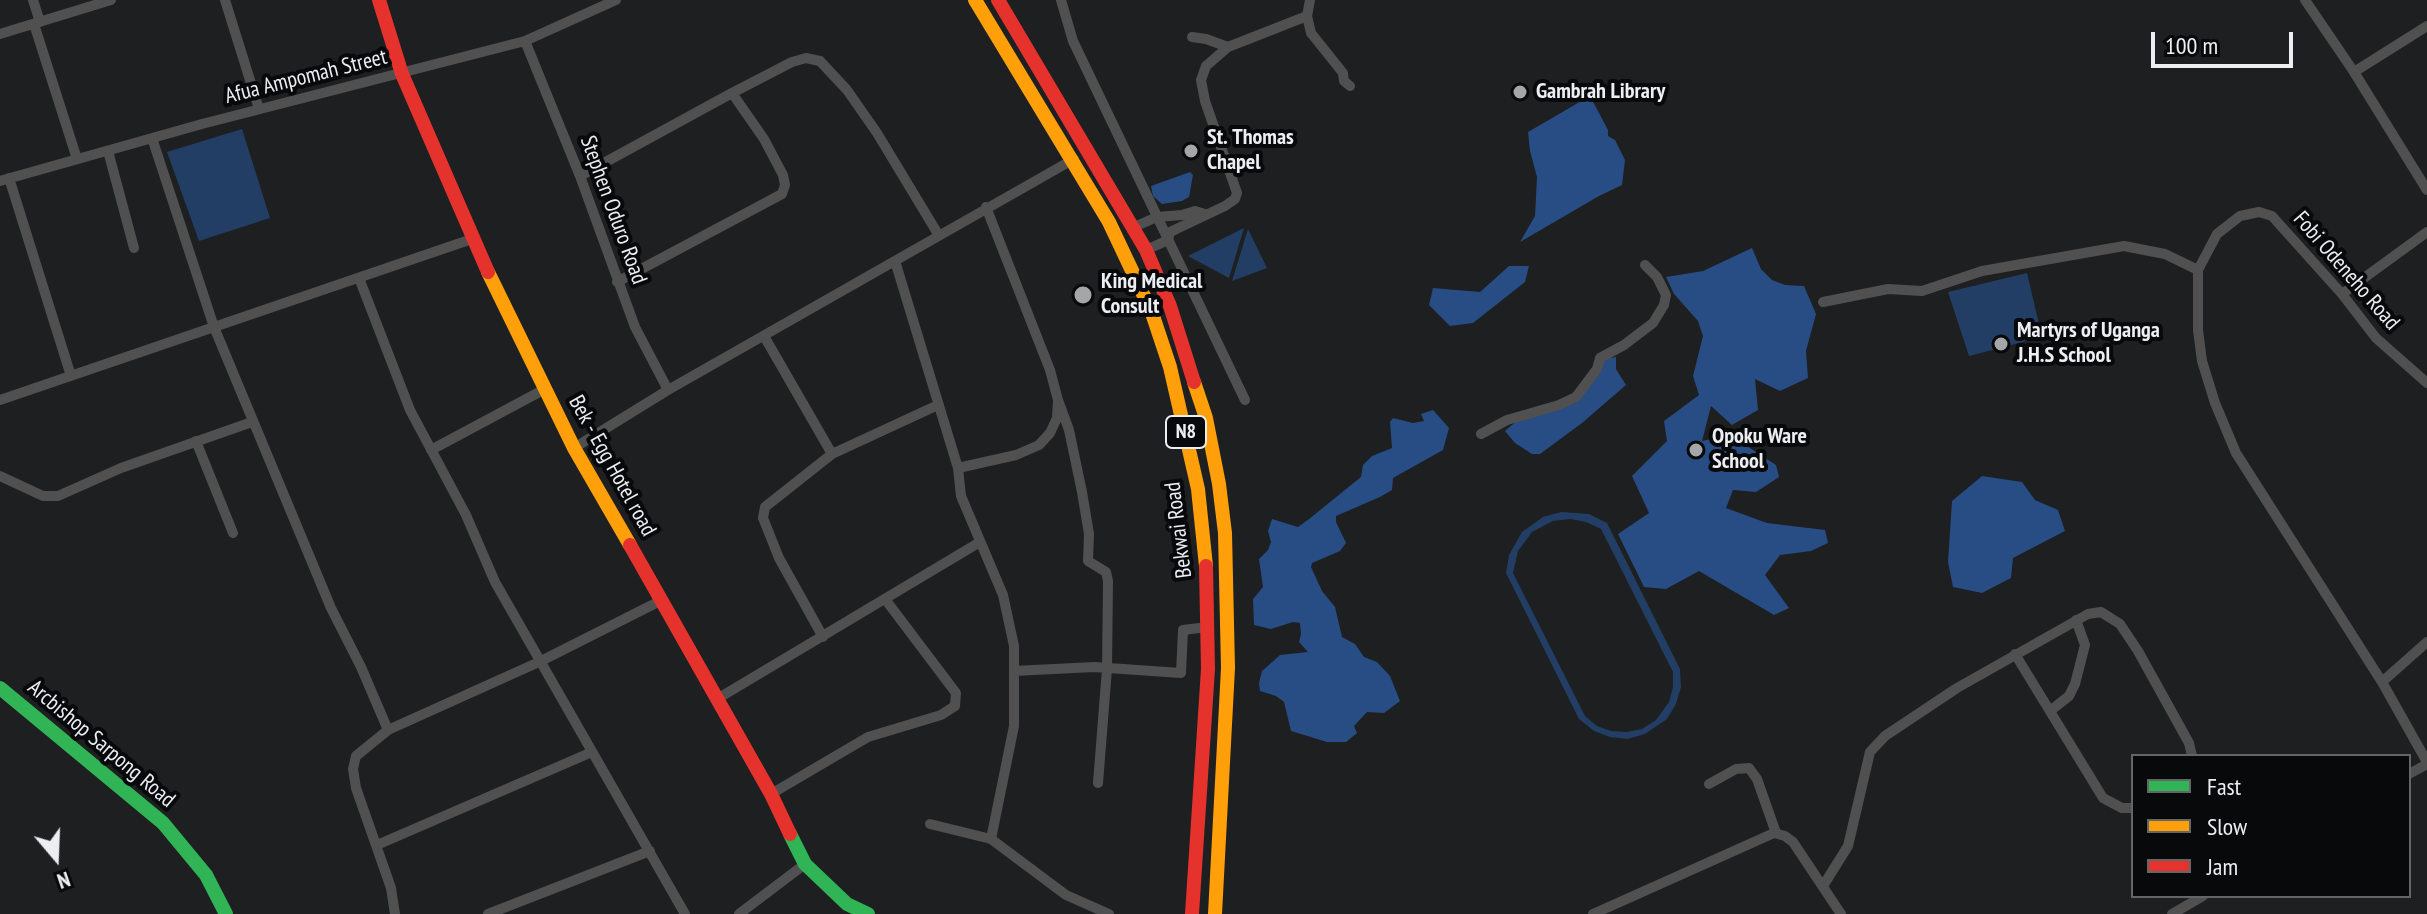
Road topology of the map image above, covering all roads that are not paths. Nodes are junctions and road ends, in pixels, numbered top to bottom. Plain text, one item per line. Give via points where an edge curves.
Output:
1 (33, 0) edge
2 (111, 0) edge
3 (225, 0) edge
4 (379, 0) edge
5 (616, 0) edge
6 (975, 0) edge
7 (998, 0) edge
8 (1061, 0) edge
9 (1310, 0) edge
10 (2305, 0) edge
11 (1307, 16) junction
12 (37, 23) junction
13 (2427, 26) edge
14 (0, 34) edge
15 (1192, 37) dead end
16 (525, 41) junction
17 (1228, 47) junction
18 (2354, 72) junction
19 (402, 74) junction
20 (1350, 86) dead end
21 (732, 93) junction
22 (259, 109) junction
23 (152, 138) junction
24 (1089, 150) junction
25 (108, 151) junction
26 (77, 159) junction
27 (1073, 159) junction
28 (580, 176) junction
29 (5, 180) edge
30 (2427, 190) edge
31 (986, 207) junction
32 (1205, 214) junction
33 (1157, 217) junction
34 (1134, 227) junction
35 (2427, 232) edge
36 (938, 234) junction
37 (472, 239) junction
38 (1168, 240) junction
39 (134, 248) dead end
40 (1146, 250) junction
41 (895, 261) junction
42 (1645, 265) dead end
43 (2198, 270) junction
44 (359, 278) junction
45 (617, 282) junction
46 (2342, 294) junction
47 (1823, 302) dead end
48 (214, 327) junction
49 (764, 336) junction
50 (71, 376) junction
51 (2427, 383) edge
52 (545, 389) junction
53 (668, 390) junction
54 (0, 400) edge
55 (1058, 400) junction
56 (1245, 400) dead end
57 (938, 405) junction
58 (252, 422) junction
59 (1481, 434) dead end
60 (196, 441) junction
61 (574, 448) junction
62 (431, 450) junction
63 (832, 454) junction
64 (958, 468) junction
65 (0, 476) edge
66 (233, 533) dead end
67 (980, 542) junction
68 (885, 599) junction
69 (662, 600) junction
70 (2076, 620) junction
71 (1208, 627) junction
72 (823, 637) junction
73 (2427, 642) edge
74 (2015, 654) junction
75 (539, 662) junction
76 (1107, 669) junction
77 (1014, 671) junction
78 (2382, 682) junction
79 (0, 688) edge
80 (717, 699) junction
81 (2050, 711) junction
82 (388, 730) junction
83 (592, 752) junction
84 (2191, 754) edge
85 (2427, 763) edge
86 (1098, 783) dead end
87 (1709, 784) dead end
88 (771, 794) junction
89 (2131, 808) edge
90 (930, 824) dead end
91 (1776, 833) junction
92 (991, 839) junction
93 (377, 845) junction
94 (650, 851) junction
95 (805, 864) junction
96 (1823, 886) junction
97 (2200, 898) edge
98 (1192, 911) edge
99 (1215, 911) edge
100 (226, 914) edge
101 (395, 914) edge
102 (488, 914) edge
103 (685, 914) edge
104 (739, 914) edge
105 (868, 914) edge
106 (1109, 914) edge
107 (1593, 914) edge
108 (1841, 914) edge
109 (2172, 914) edge

1 - 12 street
2 - 12 street
3 - 22 street
4 - 19 main road, Bek - Egg Hotel road
5 - 16 street, Afua Ampomah Street
6 - 27 main road, Bekwai Road / N8
7 - 24 main road, Bekwai Road / N8
8 - 33 street via 1073,41
9 - 11 street
10 - 18 street
11 - 17 street
11 - 20 street via 1311,33
12 - 14 street
12 - 26 street
13 - 18 street
15 - 17 street
16 - 19 street, Afua Ampomah Street
16 - 28 street, Stephen Oduro Road
17 - 32 street via 1206,66 1201,80 1237,193 1225,206
18 - 30 street
19 - 22 street, Afua Ampomah Street
19 - 37 main road, Bek - Egg Hotel road
21 - 28 street
21 - 36 street via 792,62 820,61 877,133
21 - 45 street via 783,175 782,194
22 - 23 street, Afua Ampomah Street
23 - 25 street, Afua Ampomah Street
23 - 48 street
24 - 27 street
24 - 34 main road, Bekwai Road / N8
25 - 26 street, Afua Ampomah Street
25 - 39 street
26 - 29 street, Afua Ampomah Street
27 - 31 street
27 - 71 main road, Bekwai Road / N8 via 1143,291 1170,367 1198,489
28 - 45 street, Stephen Oduro Road
29 - 50 street
31 - 36 street
31 - 55 street
32 - 33 street
32 - 38 street via 1170,232
33 - 34 street
33 - 38 street
34 - 40 main road, Bekwai Road / N8
35 - 46 street
36 - 41 street
37 - 44 street
37 - 52 main road, Bek - Egg Hotel road
38 - 40 street
38 - 56 street
40 - 99 main road, Bekwai Road / N8 via 1206,418 1225,533 1228,668
41 - 49 street
41 - 57 street
42 - 59 street via 1666,295 1653,323 1600,358 1570,401 1507,420
43 - 46 street, Fobi Odeneho Road via 2217,234 2240,216 2259,212 2272,216
43 - 47 street via 2165,254 2124,246 1982,271 1922,291 1888,289
43 - 78 street via 2202,361 2236,453
44 - 48 street
44 - 62 street
45 - 53 street, Stephen Oduro Road
46 - 51 street, Fobi Odeneho Road via 2376,338
48 - 50 street
48 - 58 street
49 - 53 street
49 - 63 street
50 - 54 street
52 - 61 main road, Bek - Egg Hotel road
52 - 62 street
53 - 61 street
55 - 64 street via 1057,418 1039,445
55 - 76 street via 1082,492 1088,561 1106,572 1108,581
57 - 63 street
57 - 64 street
58 - 60 street
58 - 82 street
60 - 65 street via 58,496 43,496
60 - 66 street
61 - 69 main road, Bek - Egg Hotel road
62 - 75 street
63 - 72 street via 773,499 763,518
64 - 67 street via 961,496
67 - 68 street
67 - 77 street via 1003,595
68 - 72 street
68 - 88 street via 956,693 955,706 868,737
69 - 75 street
69 - 80 main road, Bek - Egg Hotel road
70 - 74 street
70 - 81 street via 2085,645 2075,684
70 - 84 street via 2101,612 2120,624
71 - 76 street via 1183,630 1181,673
71 - 98 main road, Bekwai Road / N8
72 - 80 street
73 - 78 street
74 - 81 street
74 - 96 street via 1885,736 1870,752 1848,846
75 - 82 street
75 - 83 street
76 - 77 street
76 - 86 street
77 - 92 street via 1014,726
78 - 85 street
79 - 100 main road, Arcbishop Sarpong Road via 163,823 206,875
80 - 88 main road, Bek - Egg Hotel road
81 - 89 street via 2103,798
82 - 93 street via 356,756 353,769
83 - 93 street
83 - 94 street
87 - 91 street via 1749,768
88 - 95 main road, Bek - Egg Hotel road
90 - 92 street
91 - 96 street via 1793,842
91 - 107 street
92 - 106 street via 1066,895
93 - 101 street
94 - 102 street
94 - 103 street
95 - 104 street
95 - 105 main road, Bek - Egg Hotel road via 847,904
96 - 108 street
97 - 109 street
98 - 99 main road

